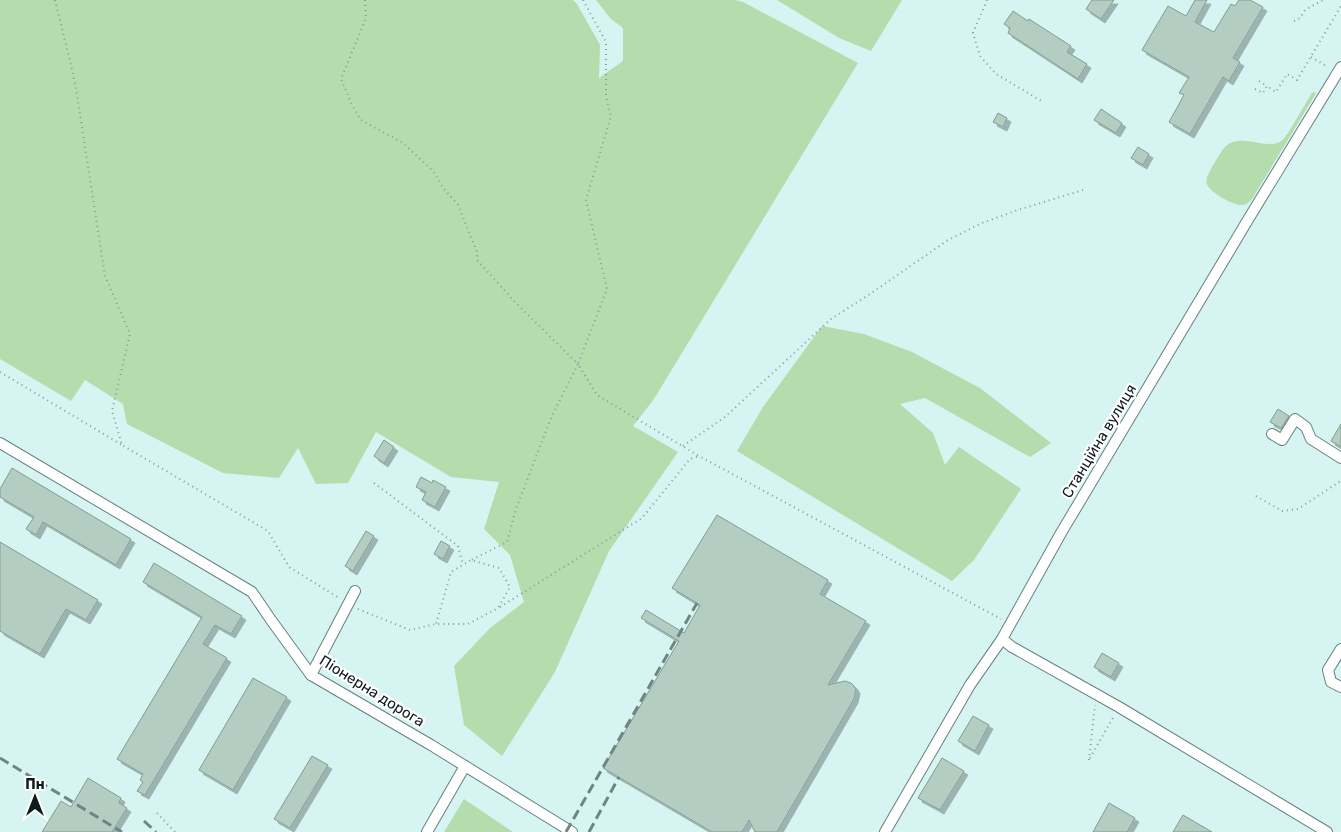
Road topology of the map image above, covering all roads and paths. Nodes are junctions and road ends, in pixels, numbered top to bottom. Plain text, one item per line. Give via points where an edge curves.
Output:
1 (55, 0) edge
2 (365, 0) edge
3 (583, 0) edge
4 (987, 0) edge
5 (1323, 0) edge
6 (1341, 6) edge
7 (1294, 21) dead end
8 (1311, 57) junction
9 (1339, 70) edge
10 (1259, 81) dead end
11 (1267, 86) junction
12 (1254, 89) dead end
13 (1043, 102) dead end
14 (1082, 190) dead end
15 (578, 364) junction
16 (0, 372) edge
17 (1272, 434) dead end
18 (0, 443) edge
19 (122, 445) junction
20 (683, 446) junction
21 (699, 456) junction
22 (1341, 458) edge
23 (1341, 479) edge
24 (374, 483) dead end
25 (1256, 496) dead end
26 (471, 560) junction
27 (463, 565) junction
28 (355, 591) dead end
29 (348, 604) junction
30 (498, 608) junction
31 (436, 624) junction
32 (1011, 624) junction
33 (1002, 639) junction
34 (1341, 649) edge
35 (311, 675) junction
36 (1341, 688) edge
37 (1096, 694) junction
38 (1120, 708) junction
39 (465, 766) junction
40 (157, 813) dead end
41 (175, 832) edge
42 (427, 832) edge
43 (572, 832) edge
44 (885, 832) edge
45 (1327, 832) edge

1 - 19 path via 75,82 105,276 130,334 112,411
2 - 15 path via 366,18 342,79 360,120 403,143 432,171 458,206 477,260
3 - 15 path via 606,42 606,96 611,116 586,200 607,289
4 - 13 path via 973,33 980,56 996,74
5 - 7 path
6 - 8 path
8 - 9 path
8 - 11 path via 1297,80 1287,74 1276,92
9 - 32 street, Станційна вулиця via 1061,533
10 - 11 path
11 - 12 path via 1263,93
14 - 20 path via 982,223 948,240 831,319 725,417
15 - 20 path via 597,395
15 - 26 path via 551,418 516,509 507,542
16 - 19 path
17 - 22 street via 1282,440 1295,419 1306,427 1311,439
18 - 35 street, Піонерна дорога via 252,592
19 - 29 path via 268,531 289,567
20 - 21 path
21 - 30 path via 690,459 642,518
21 - 32 path
23 - 25 path via 1298,509 1282,511
24 - 27 path via 458,546
26 - 27 path
26 - 30 path via 499,568 510,588
27 - 31 path via 451,572
28 - 29 street
29 - 31 path via 410,630
29 - 35 street
30 - 31 path via 468,624
32 - 33 street, Станційна вулиця
33 - 37 street
33 - 44 street, Станційна вулиця via 970,684
34 - 36 street via 1328,670 1331,682
35 - 39 street, Піонерна дорога
37 - 38 street
37 - 38 path via 1089,760
38 - 45 street
39 - 42 street
39 - 43 street, Піонерна дорога
40 - 41 path

